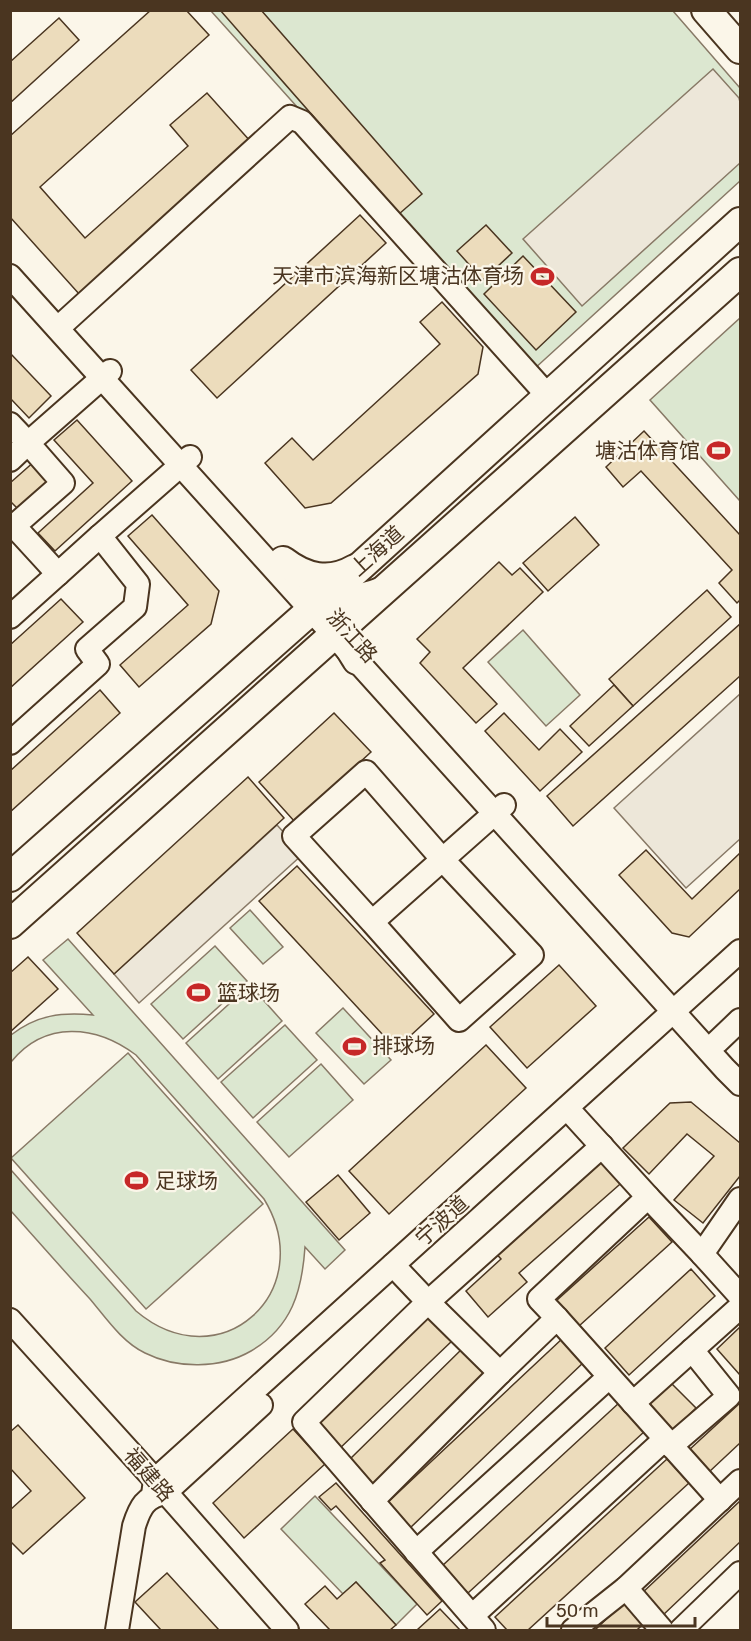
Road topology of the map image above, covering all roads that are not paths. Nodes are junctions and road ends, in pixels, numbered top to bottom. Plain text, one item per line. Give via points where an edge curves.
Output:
1 (706, 10) edge
2 (741, 49) edge
3 (741, 222) edge
4 (10, 260) edge
5 (741, 273) edge
6 (10, 276) edge
7 (62, 325) junction
8 (106, 374) junction
9 (548, 396) junction
10 (10, 424) edge
11 (28, 443) junction
12 (10, 460) edge
13 (185, 461) junction
14 (12, 524) edge
15 (100, 536) junction
16 (280, 565) junction
17 (362, 565) junction
18 (58, 574) junction
19 (330, 612) junction
20 (10, 617) edge
21 (312, 655) junction
22 (357, 660) junction
23 (10, 743) edge
24 (499, 809) junction
25 (443, 860) junction
26 (10, 877) edge
27 (372, 922) junction
28 (10, 924) edge
29 (741, 951) edge
30 (741, 970) edge
31 (683, 1012) junction
32 (741, 1020) edge
33 (717, 1042) junction
34 (741, 1067) edge
35 (741, 1084) edge
36 (572, 1113) junction
37 (602, 1146) junction
38 (648, 1197) junction
39 (741, 1199) edge
40 (702, 1254) junction
41 (398, 1270) junction
42 (741, 1296) edge
43 (428, 1302) junction
44 (741, 1307) edge
45 (557, 1318) junction
46 (10, 1320) edge
47 (10, 1337) edge
48 (692, 1350) junction
49 (500, 1373) junction
50 (609, 1377) junction
51 (633, 1403) junction
52 (668, 1443) junction
53 (741, 1481) edge
54 (157, 1489) junction
55 (720, 1500) junction
56 (372, 1501) junction
57 (416, 1552) junction
58 (741, 1573) edge
59 (626, 1588) junction
60 (478, 1623) edge
61 (117, 1630) edge
62 (272, 1630) edge
63 (287, 1630) edge
64 (573, 1630) edge
65 (662, 1630) edge
66 (681, 1630) edge

1 - 2 main road
3 - 9 main road, 上海道
4 - 7 street, 浙江路
5 - 19 main road, 上海道 via 390,585
6 - 7 street, 浙江路
7 - 8 street, 浙江路
7 - 9 street via 290,117 302,122
8 - 11 street
8 - 13 street, 浙江路
9 - 17 main road, 上海道
10 - 11 street
11 - 12 street
11 - 14 street via 63,483
13 - 15 street
13 - 16 street, 浙江路
14 - 18 street
15 - 18 street
15 - 23 street via 138,584 135,607 87,650 98,664
16 - 17 main road via 329,578
16 - 19 street, 浙江路
17 - 19 main road, 上海道
18 - 20 street
19 - 21 main road, 上海道
19 - 22 main road
19 - 24 street, 浙江路
19 - 26 main road, 上海道
21 - 22 main road via 333,648
21 - 28 main road, 上海道
22 - 24 street, 浙江路
24 - 25 street
24 - 31 street, 浙江路
25 - 27 street
25 - 27 street via 366,772 294,836
25 - 27 street via 532,955 459,1020
29 - 31 street, 宁波道
30 - 31 street, 宁波道
31 - 33 street
31 - 35 street
31 - 36 street, 宁波道
32 - 33 street
33 - 34 street
36 - 37 street
36 - 41 street, 宁波道
37 - 38 street
37 - 43 street
38 - 40 street
38 - 45 street via 539,1299
39 - 40 street
40 - 42 street
41 - 43 street
41 - 54 street, 宁波道
43 - 49 street
43 - 56 street via 304,1422
44 - 48 street
45 - 49 street
45 - 50 street
46 - 54 street, 福建路
47 - 54 street, 福建路
48 - 51 street
48 - 52 street via 729,1396
49 - 56 street
50 - 51 street
50 - 57 street
51 - 52 street
52 - 55 street
52 - 60 street
53 - 55 street
54 - 61 street, 宁波道 via 139,1512 134,1526
54 - 62 street, 福建路
54 - 63 street, 福建路
55 - 59 street
56 - 57 street
57 - 60 street
58 - 66 street
59 - 64 street
59 - 65 street

